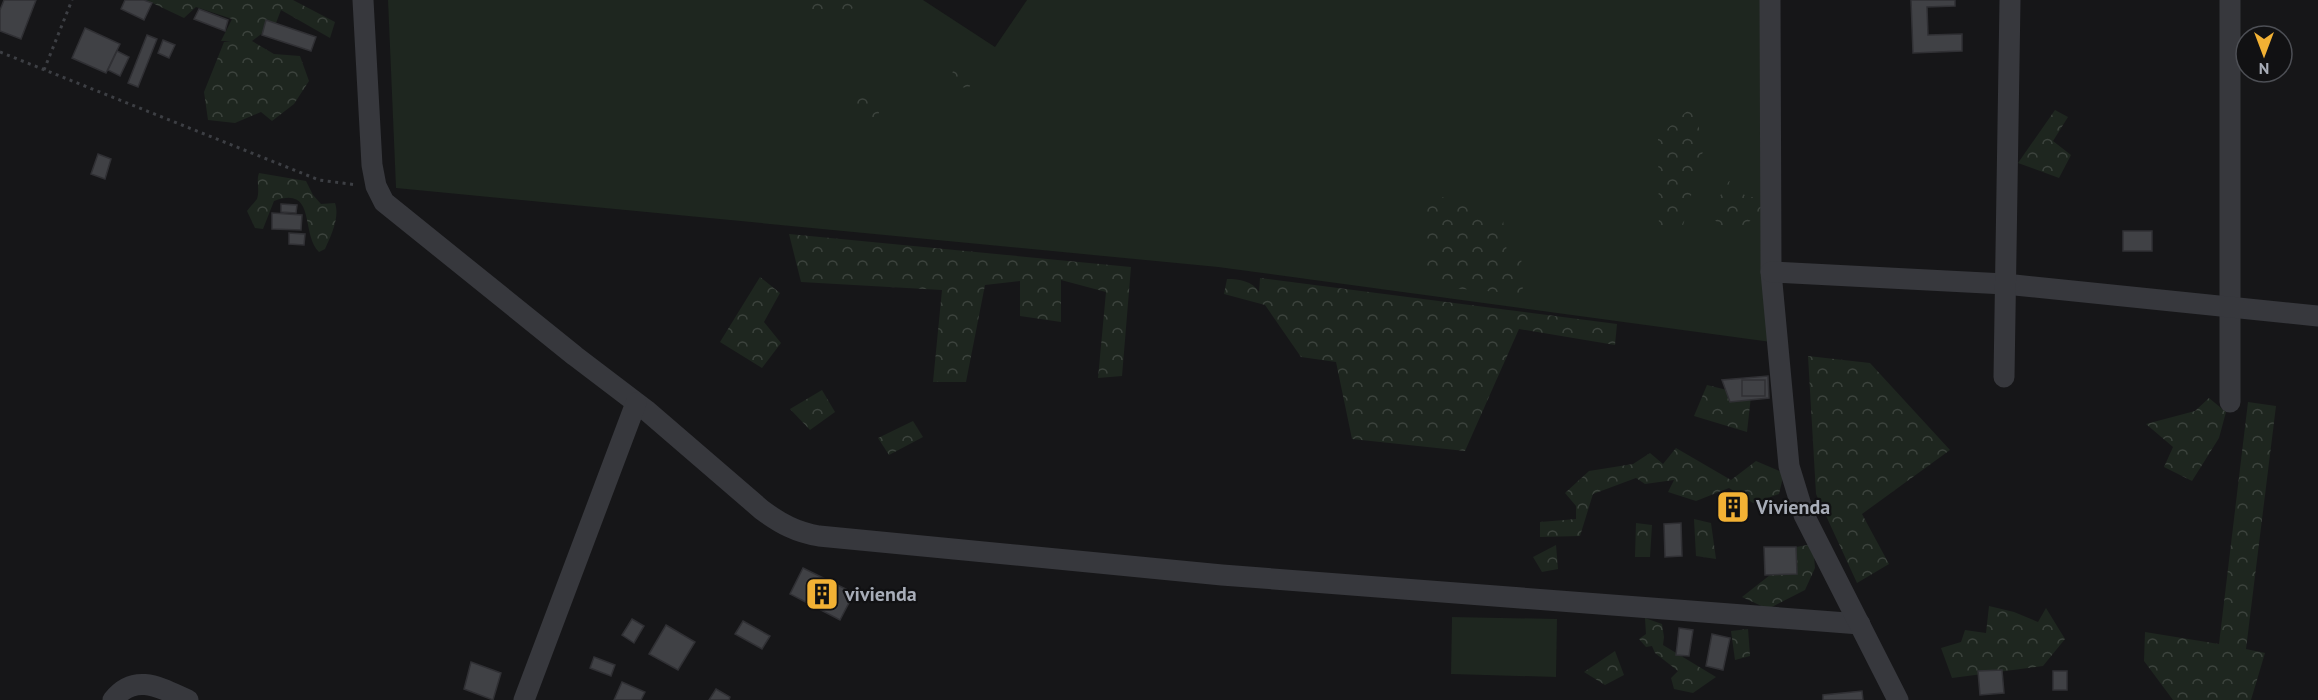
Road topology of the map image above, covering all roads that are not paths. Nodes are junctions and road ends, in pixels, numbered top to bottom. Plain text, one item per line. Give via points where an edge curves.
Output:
1 (363, 0) edge
2 (1770, 0) edge
3 (2010, 0) edge
4 (2230, 0) edge
5 (1771, 272) junction
6 (2005, 284) junction
7 (2230, 306) junction
8 (2318, 316) edge
9 (2004, 377) dead end
10 (2230, 402) dead end
11 (636, 403) junction
12 (1860, 624) junction
13 (113, 700) edge
14 (188, 700) edge
15 (524, 700) edge
16 (1898, 700) edge

1 - 11 street via 372,165 375,186 384,202
2 - 5 street
3 - 6 street
4 - 7 street
5 - 6 street
5 - 12 street via 1789,466 1804,515
6 - 7 street
6 - 9 street
7 - 8 street
7 - 10 street
11 - 12 street via 780,524 819,536 1222,575
11 - 15 street
12 - 16 street
13 - 14 street via 121,690 136,683

